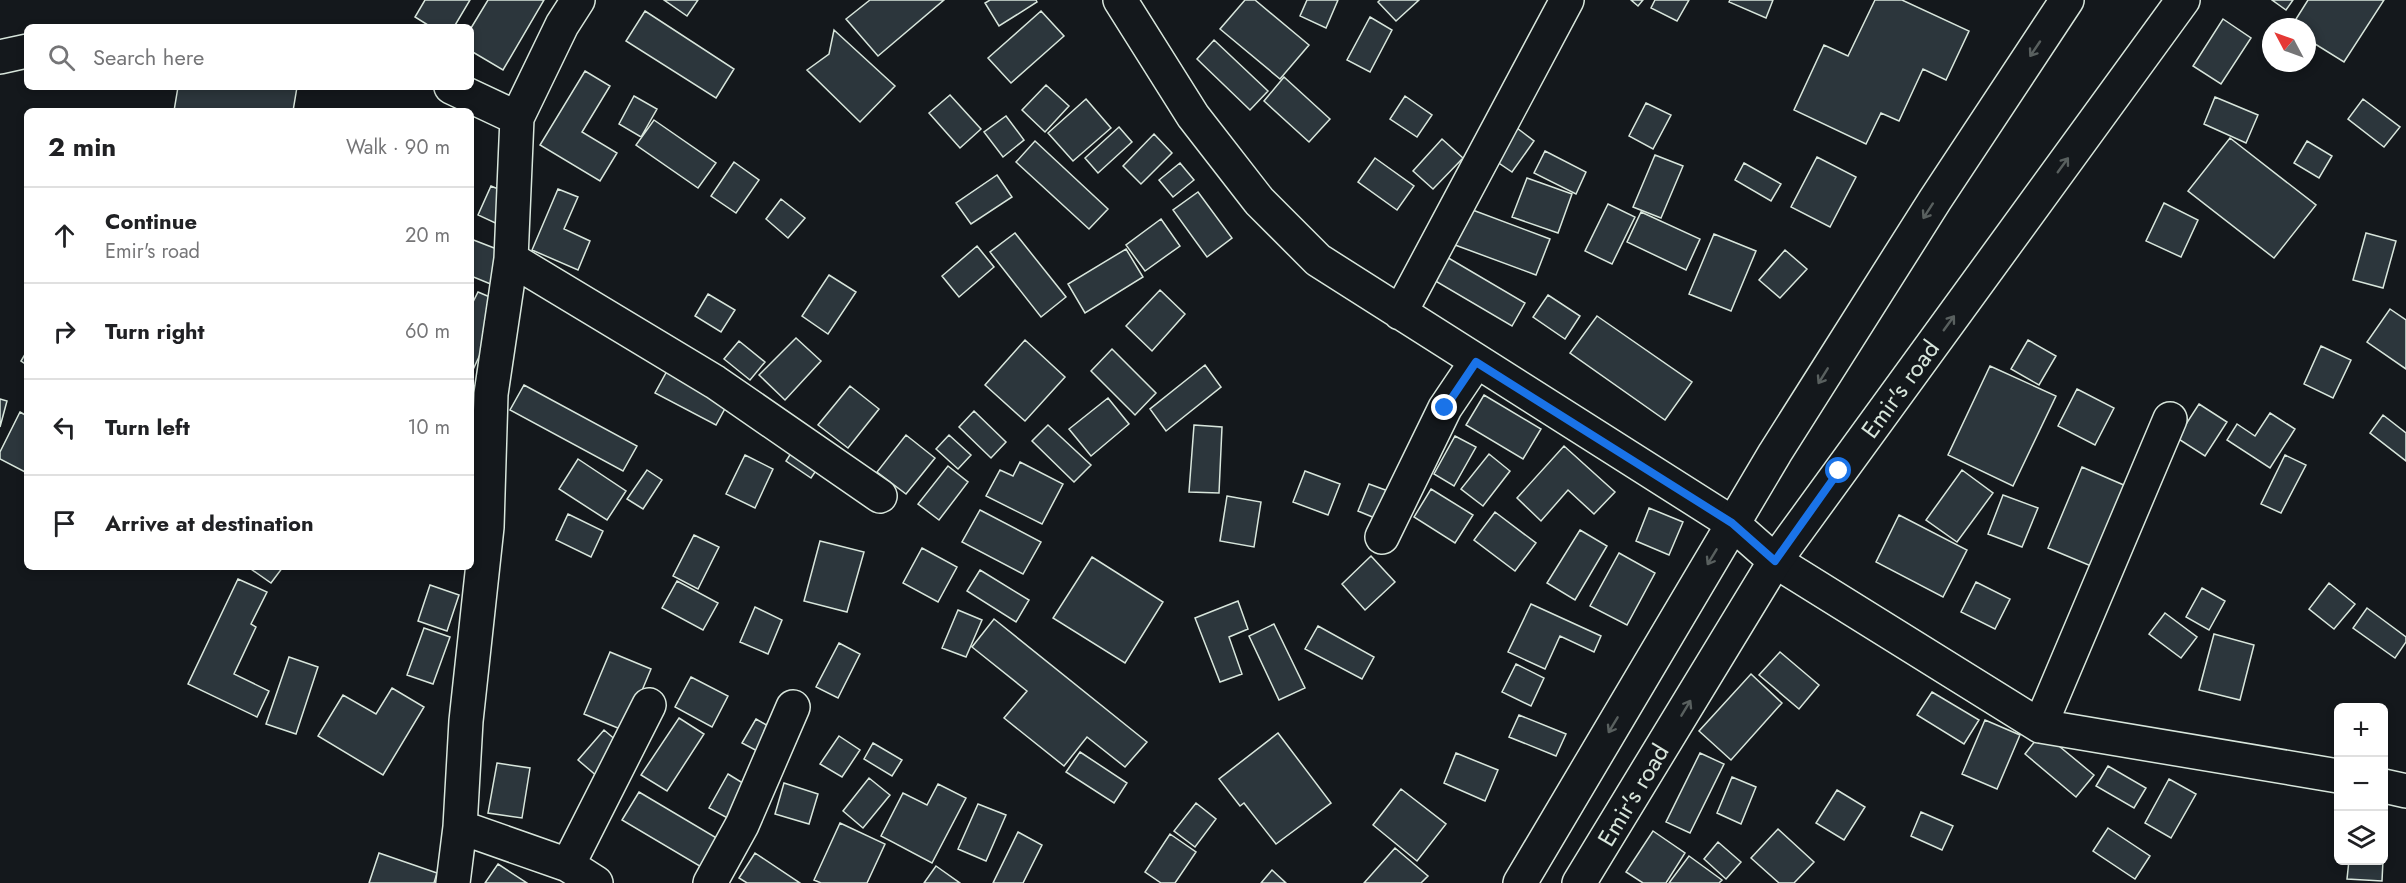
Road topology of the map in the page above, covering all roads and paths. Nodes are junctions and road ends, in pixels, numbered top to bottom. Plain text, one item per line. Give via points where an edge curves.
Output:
1 (578, 0) edge
2 (1120, 0) edge
3 (1567, 0) edge
4 (2183, 0) edge
5 (2061, 2) edge
6 (24, 52) edge
7 (0, 57) edge
8 (457, 90) edge
9 (517, 118) junction
10 (511, 259) junction
11 (1400, 313) junction
12 (1476, 362) junction
13 (2170, 419) dead end
14 (880, 496) dead end
15 (1732, 523) junction
16 (1383, 537) dead end
17 (1775, 561) junction
18 (649, 705) dead end
19 (793, 707) dead end
20 (2040, 726) junction
21 (2334, 775) edge
22 (2388, 787) edge
23 (2406, 791) edge
24 (460, 827) junction
25 (568, 865) junction
26 (453, 883) edge
27 (596, 883) edge
28 (710, 883) edge
29 (1520, 883) edge
30 (1579, 883) edge

1 - 9 street
2 - 11 street via 1193,116 1259,201 1318,260
3 - 11 street
17 -> 4 street, Emir's road
5 -> 15 street
6 - 7 street
8 - 9 street
9 - 10 street
10 - 14 street via 715,382
10 - 24 street via 490,394 487,527 466,721
11 - 12 street
12 - 15 street
12 - 16 street via 1445,408
13 - 20 street
15 - 17 street
15 -> 29 street
17 - 20 street
30 -> 17 street, Emir's road
18 - 25 street
19 - 28 street via 742,825
20 - 21 street
22 - 23 street
24 - 25 street
24 - 26 street
25 - 27 street

